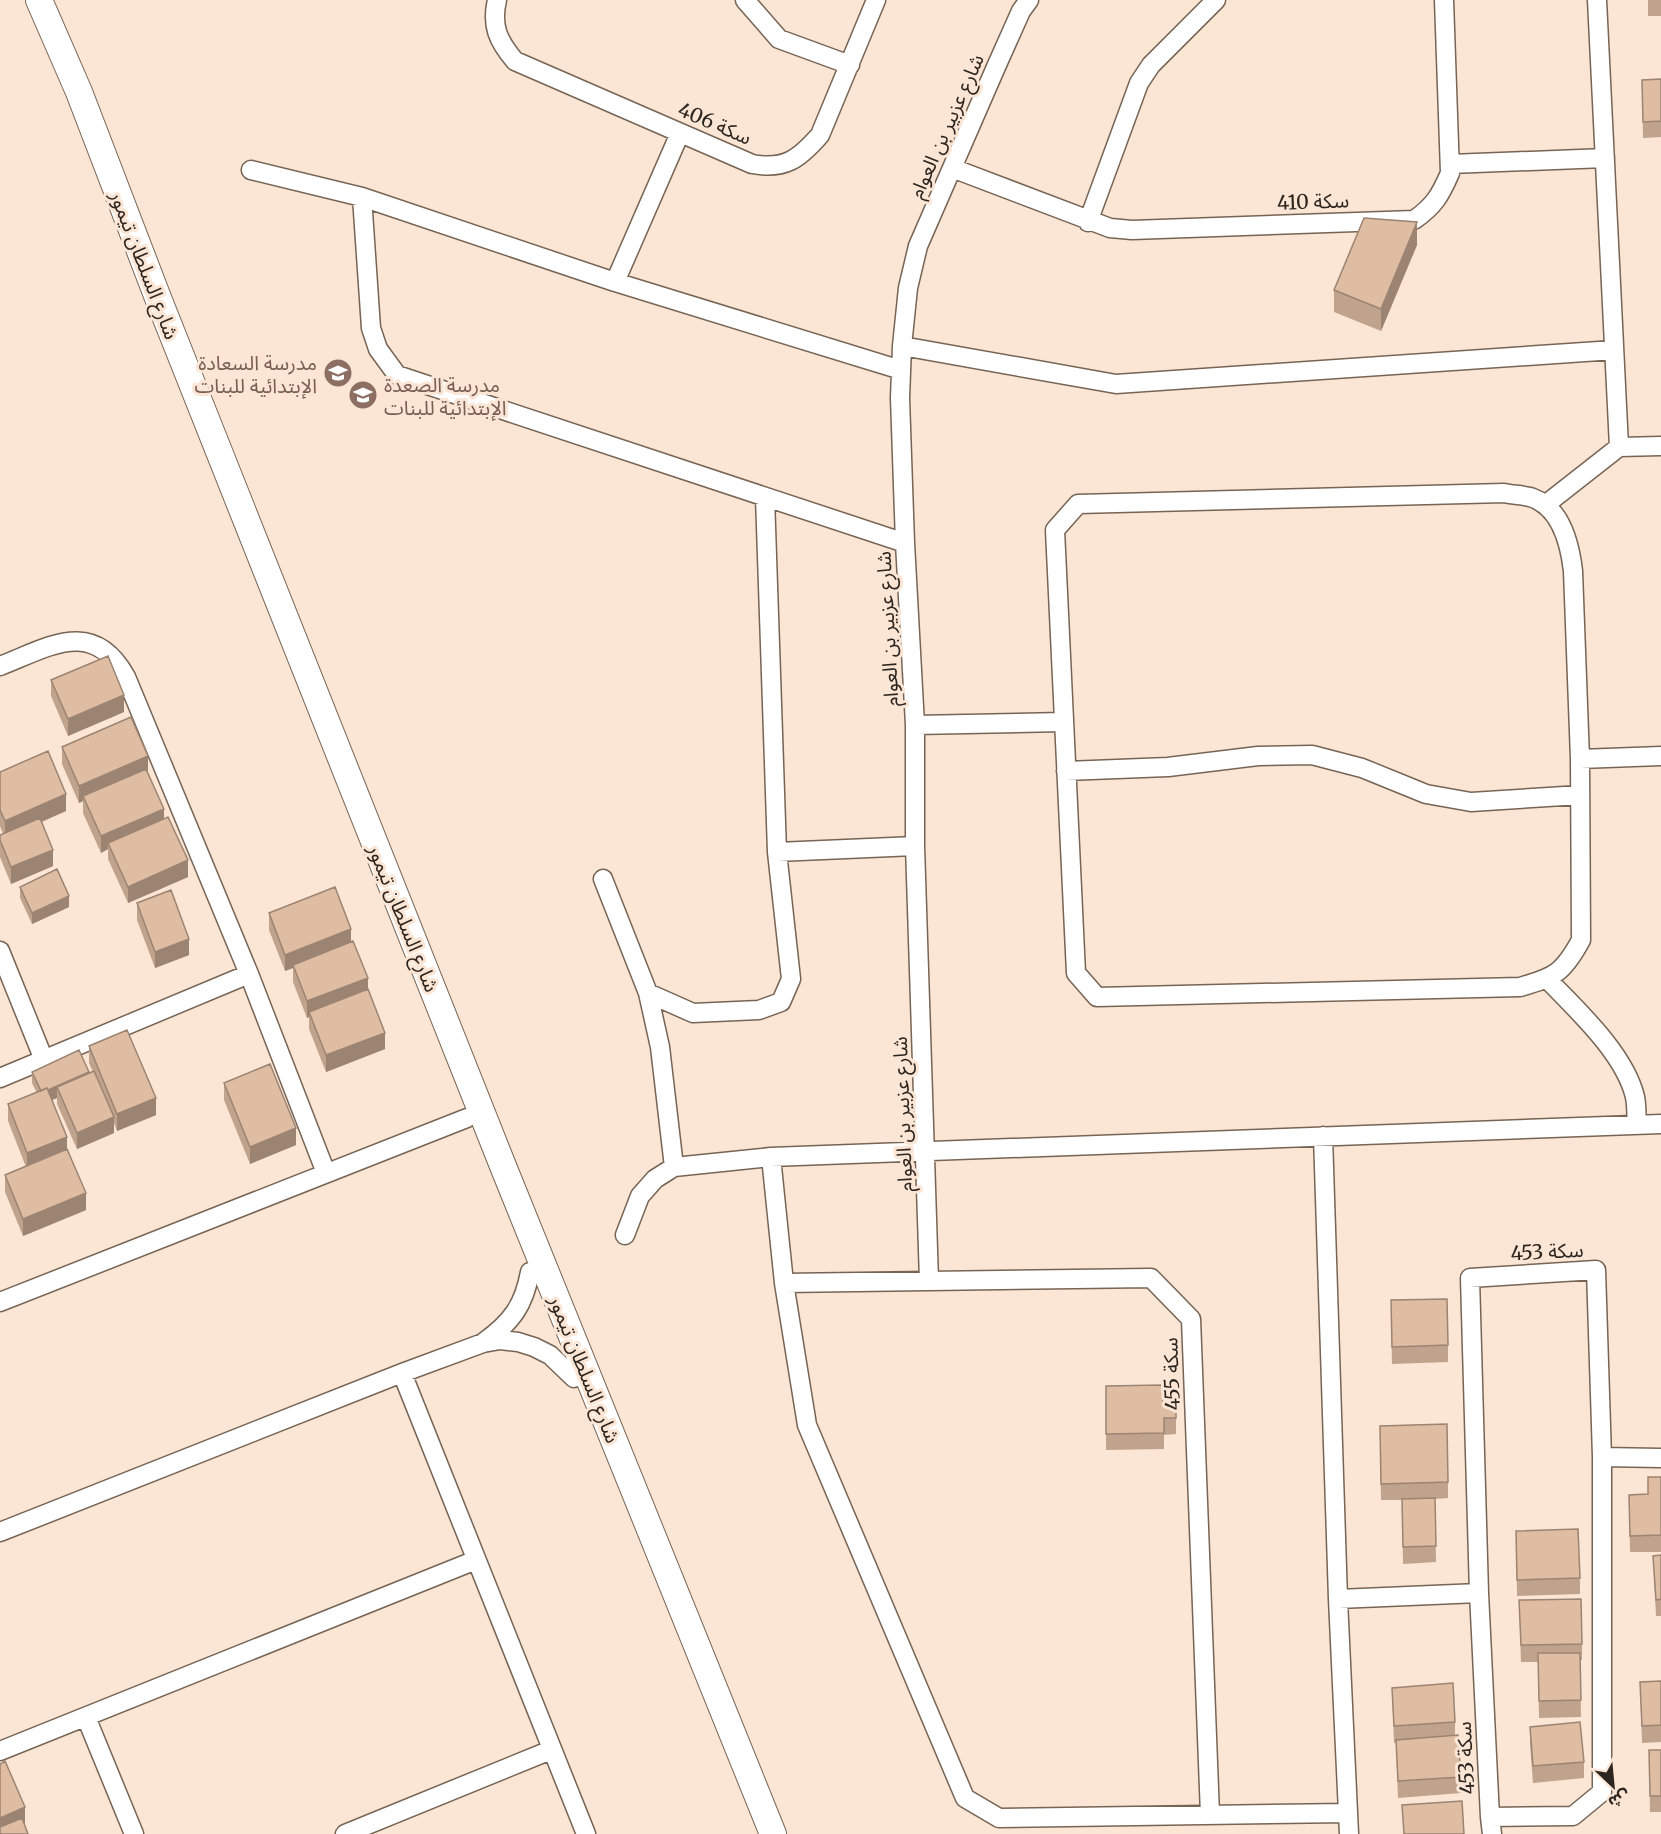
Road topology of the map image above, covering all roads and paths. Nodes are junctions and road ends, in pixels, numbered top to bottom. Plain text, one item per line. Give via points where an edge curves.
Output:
1 (24, 0) edge
2 (39, 0) edge
3 (497, 0) edge
4 (745, 0) edge
5 (876, 0) edge
6 (1029, 0) edge
7 (1216, 0) edge
8 (1444, 0) edge
9 (1597, 0) edge
10 (850, 65) junction
11 (680, 133) junction
12 (1605, 158) junction
13 (1450, 164) junction
14 (952, 168) junction
15 (250, 170) dead end
16 (362, 197) junction
17 (1088, 222) junction
18 (615, 282) junction
19 (902, 346) junction
20 (1614, 350) junction
21 (901, 370) junction
22 (1661, 446) edge
23 (1619, 447) junction
24 (765, 496) junction
25 (1545, 505) junction
26 (905, 543) junction
27 (0, 666) edge
28 (1064, 722) junction
29 (915, 725) junction
30 (1661, 756) edge
31 (1580, 759) junction
32 (1066, 771) junction
33 (1580, 795) junction
34 (915, 846) junction
35 (777, 852) junction
36 (603, 879) dead end
37 (0, 951) edge
38 (249, 974) junction
39 (1547, 979) junction
40 (648, 993) junction
41 (44, 1060) junction
42 (0, 1078) edge
43 (467, 1118) junction
44 (1661, 1124) edge
45 (1637, 1125) junction
46 (1323, 1136) junction
47 (926, 1151) junction
48 (771, 1157) junction
49 (674, 1167) junction
50 (326, 1173) junction
51 (625, 1235) dead end
52 (530, 1272) junction
53 (929, 1281) junction
54 (784, 1283) junction
55 (0, 1302) edge
56 (483, 1343) junction
57 (402, 1373) junction
58 (574, 1378) junction
59 (1602, 1457) junction
60 (1661, 1458) edge
61 (0, 1532) edge
62 (477, 1560) junction
63 (1479, 1593) junction
64 (1338, 1599) junction
65 (86, 1717) junction
66 (552, 1750) junction
67 (0, 1751) edge
68 (1348, 1813) junction
69 (1210, 1815) junction
70 (1491, 1825) edge
71 (368, 1830) edge
72 (134, 1834) edge
73 (345, 1834) edge
74 (586, 1834) edge
75 (758, 1834) edge
76 (773, 1834) edge
77 (1349, 1834) edge

1 - 43 main road, شارع السلطان تيمور
2 - 76 main road, شارع السلطان تيمور
3 - 11 street, سكة 406 via 493,16 501,45 515,61
4 - 10 street via 779,39
5 - 10 street, سكة 406
6 - 14 street, شارع عزبير بن العوام
7 - 17 street via 1151,65 1139,83
8 - 13 street, سكة 410
9 - 12 street
10 - 11 street, سكة 406 via 820,135 790,162 770,167 752,164
11 - 18 street
12 - 13 street
12 - 20 street
13 - 17 street, سكة 410 via 1443,191 1432,207 1414,220 1132,230
14 - 17 street, سكة 410
14 - 19 street, شارع عزبير بن العوام via 918,246 908,288
15 - 16 street
16 - 18 street
16 - 24 street via 370,328 381,354 397,375
18 - 21 street
19 - 20 street via 1116,384
19 - 21 street, شارع عزبير بن العوام
20 - 23 street
21 - 26 street, شارع عزبير بن العوام
22 - 23 street
23 - 25 street
24 - 26 street
24 - 35 street
25 - 28 street via 1533,498 1504,493 1078,504 1055,531
25 - 31 street via 1570,546
26 - 29 street, شارع عزبير بن العوام
27 - 38 street via 56,644 83,641 103,648 118,663
28 - 29 street
28 - 32 street
29 - 34 street, شارع عزبير بن العوام
30 - 31 street
31 - 33 street
32 - 33 street via 1312,755 1362,768 1426,794 1471,802
32 - 39 street via 1076,973 1097,997 1520,987
33 - 39 street via 1581,940 1569,962
34 - 35 street
34 - 47 street, شارع عزبير بن العوام
35 - 40 street via 791,979 781,1002 759,1011 693,1013
36 - 40 street
37 - 41 street
38 - 41 street
38 - 50 street
39 - 45 street via 1593,1026 1623,1068 1635,1097
40 - 49 street via 660,1047
41 - 42 street
43 - 50 street
43 - 52 main road, شارع السلطان تيمور
44 - 45 street
45 - 46 street
46 - 47 street
46 - 64 street
47 - 48 street
47 - 53 street, شارع عزبير بن العوام
48 - 49 street
48 - 54 street
49 - 51 street via 654,1179 640,1196
50 - 55 street
52 - 56 street via 520,1305 510,1320
52 - 58 main road, شارع السلطان تيمور
53 - 54 street, سكة 455
53 - 69 street, سكة 455 via 1151,1278 1191,1319
54 - 69 street via 807,1425 965,1798 999,1818
56 - 57 street
56 - 58 street via 500,1340 534,1347 550,1354
57 - 61 street
57 - 62 street
58 - 75 main road, شارع السلطان تيمور
59 - 60 street
59 - 63 street, سكة 453 via 1596,1270 1470,1278
59 - 70 street, سكة 453 via 1602,1791 1573,1816
62 - 65 street
62 - 66 street
63 - 64 street
63 - 70 street, سكة 453
64 - 68 street
65 - 67 street
65 - 72 street
66 - 71 street
66 - 74 street
68 - 69 street
68 - 77 street
71 - 73 street

